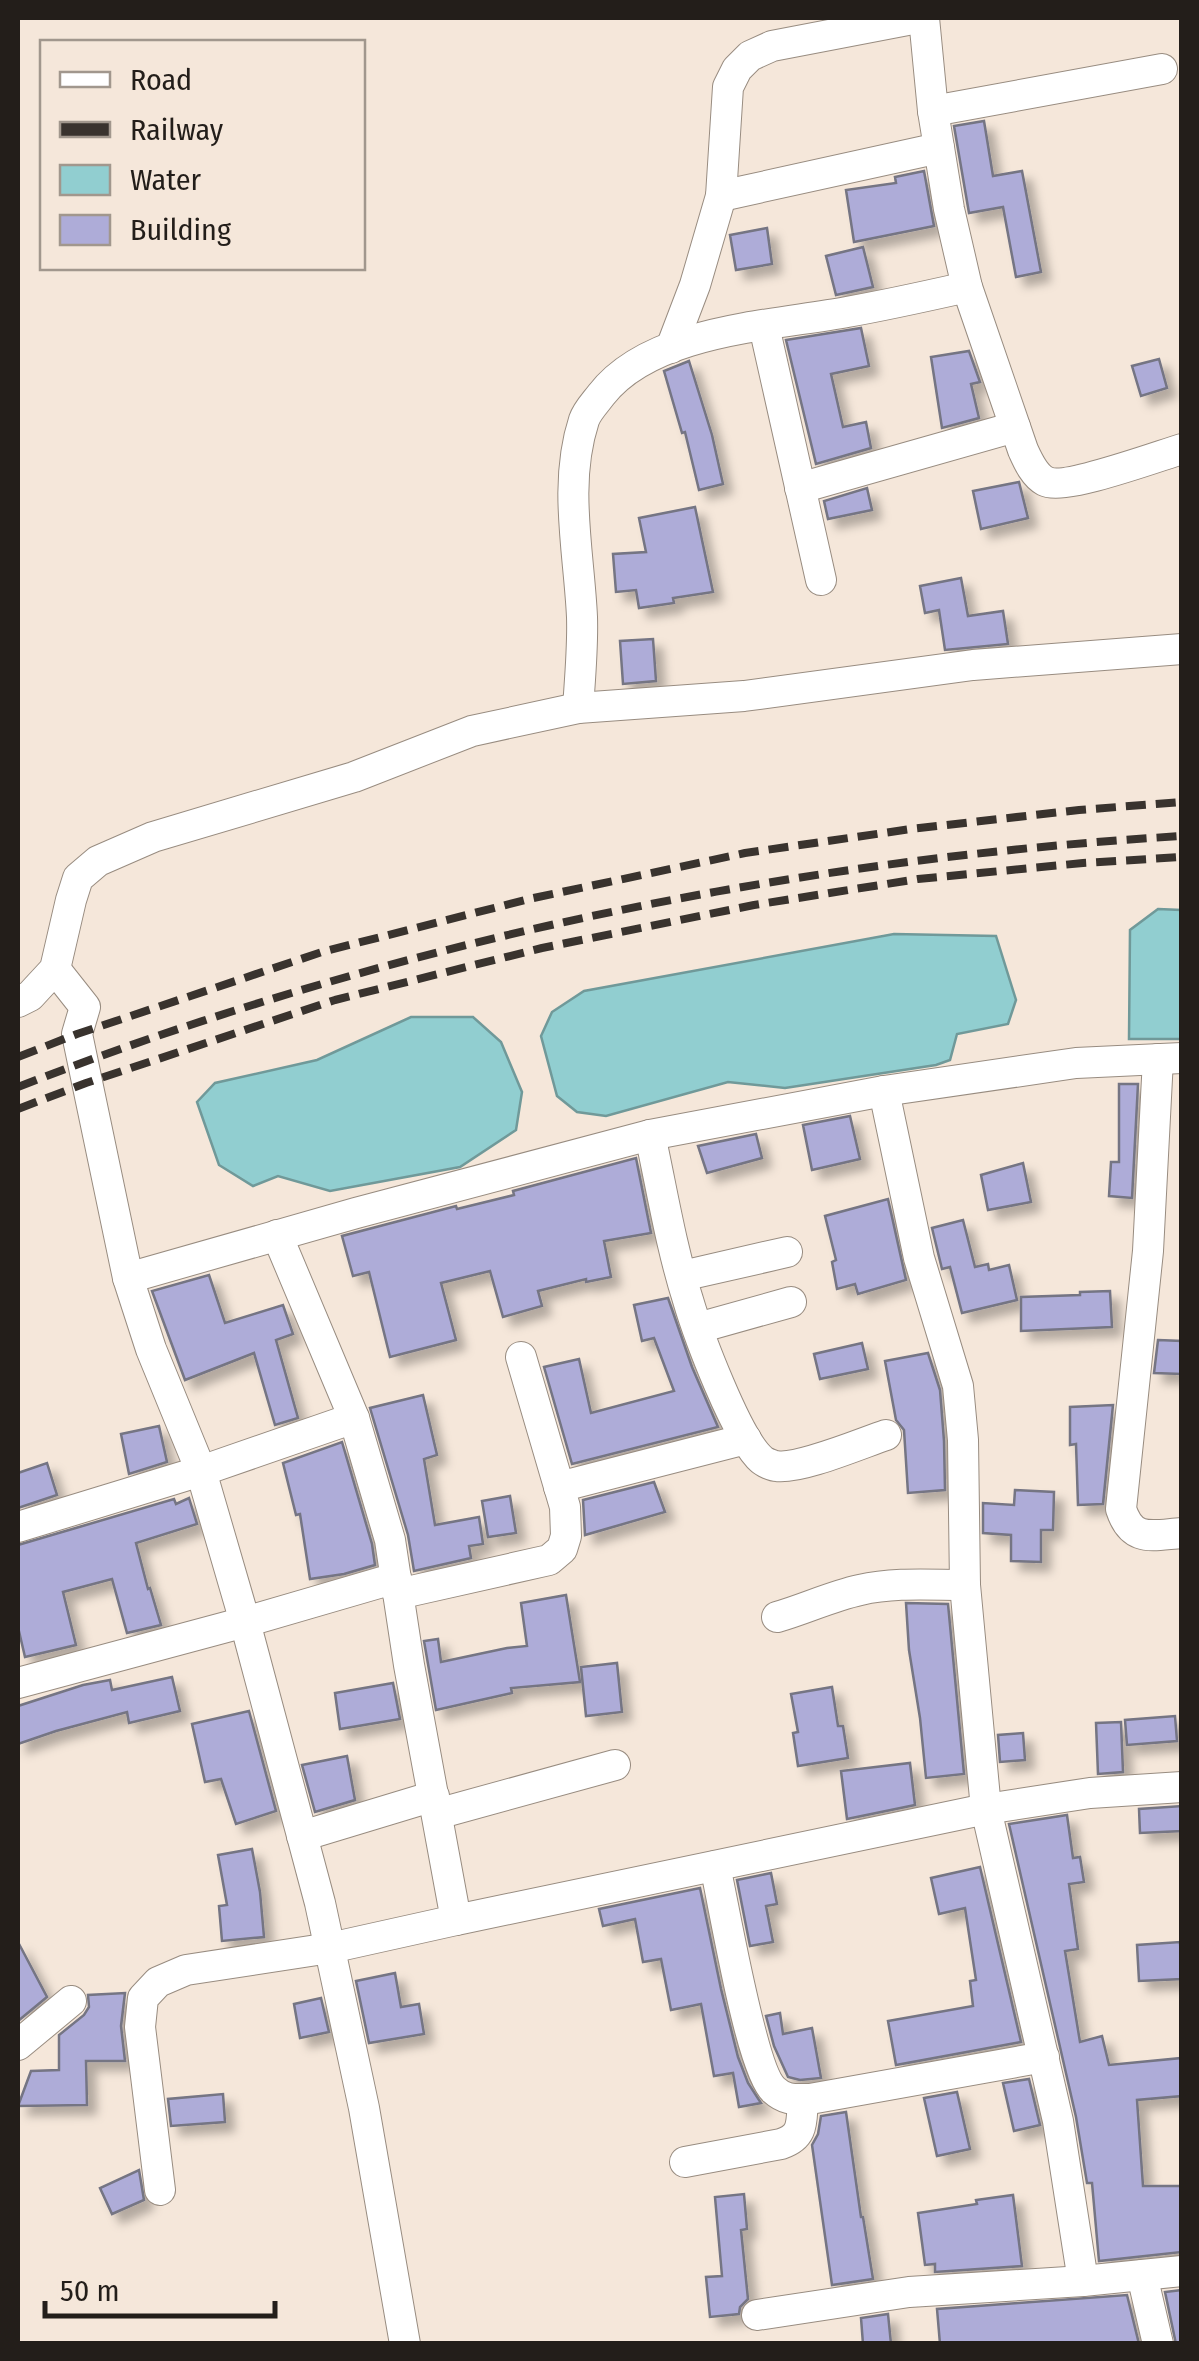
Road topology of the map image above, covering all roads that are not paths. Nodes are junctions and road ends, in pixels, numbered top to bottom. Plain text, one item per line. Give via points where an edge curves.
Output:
1 (921, 18) edge
2 (1162, 69) dead end
3 (933, 111) junction
4 (939, 148) junction
5 (721, 196) junction
6 (966, 287) junction
7 (764, 326) junction
8 (671, 348) junction
9 (1015, 427) junction
10 (1182, 449) edge
11 (800, 488) junction
12 (821, 580) dead end
13 (1182, 649) edge
14 (578, 708) junction
15 (55, 969) junction
16 (18, 1002) edge
17 (1170, 1059) edge
18 (884, 1090) junction
19 (650, 1135) junction
20 (277, 1235) junction
21 (787, 1252) dead end
22 (682, 1276) junction
23 (128, 1278) junction
24 (791, 1302) dead end
25 (698, 1328) junction
26 (521, 1357) dead end
27 (354, 1418) junction
28 (886, 1435) dead end
29 (746, 1439) junction
30 (201, 1472) junction
31 (559, 1487) junction
32 (18, 1527) edge
33 (1182, 1534) edge
34 (964, 1585) junction
35 (397, 1586) junction
36 (776, 1617) dead end
37 (245, 1622) junction
38 (18, 1683) edge
39 (615, 1766) dead end
40 (1182, 1787) edge
41 (436, 1805) junction
42 (986, 1810) junction
43 (302, 1836) junction
44 (716, 1866) junction
45 (456, 1920) junction
46 (330, 1948) junction
47 (70, 2001) dead end
48 (18, 2045) edge
49 (1044, 2057) junction
50 (802, 2099) junction
51 (685, 2162) dead end
52 (160, 2190) dead end
53 (1182, 2271) edge
54 (1142, 2275) junction
55 (1083, 2281) junction
56 (757, 2315) dead end
57 (404, 2344) edge
58 (1158, 2344) edge

1 - 3 street
1 - 5 street via 750,56 728,87
2 - 3 street
3 - 4 street
4 - 5 street
4 - 6 street
5 - 8 street
6 - 7 street
6 - 9 street
7 - 8 street
7 - 11 street
8 - 14 street via 608,385 584,416 573,514 582,619
9 - 10 street via 1032,468 1053,484
9 - 11 street
11 - 12 street
13 - 14 street
14 - 15 street via 472,731 354,777 152,836 98,862 78,878
15 - 16 street
15 - 23 street via 85,1008 77,1034
17 - 18 street via 1076,1063
17 - 33 street via 1121,1509 1137,1533
18 - 19 street
18 - 34 street via 919,1258 958,1386
19 - 20 street
19 - 22 street
20 - 23 street
20 - 27 street
21 - 22 street
22 - 25 street
23 - 30 street
24 - 25 street
25 - 29 street
26 - 31 street
27 - 30 street
27 - 35 street
28 - 29 street via 791,1466 762,1460
29 - 31 street
30 - 32 street
30 - 37 street
31 - 35 street via 566,1536 548,1560
34 - 36 street via 877,1586
34 - 42 street
35 - 37 street
35 - 41 street
37 - 38 street
37 - 43 street
39 - 41 street
40 - 42 street
41 - 43 street
41 - 45 street
42 - 44 street
42 - 49 street
43 - 46 street
44 - 45 street
44 - 50 street via 762,2072 787,2100
45 - 46 street
46 - 52 street via 186,1970 158,1982 144,1998 140,2027
46 - 57 street
47 - 48 street
49 - 50 street
49 - 55 street
50 - 51 street via 793,2140
53 - 54 street
54 - 55 street
54 - 58 street
55 - 56 street via 910,2292

